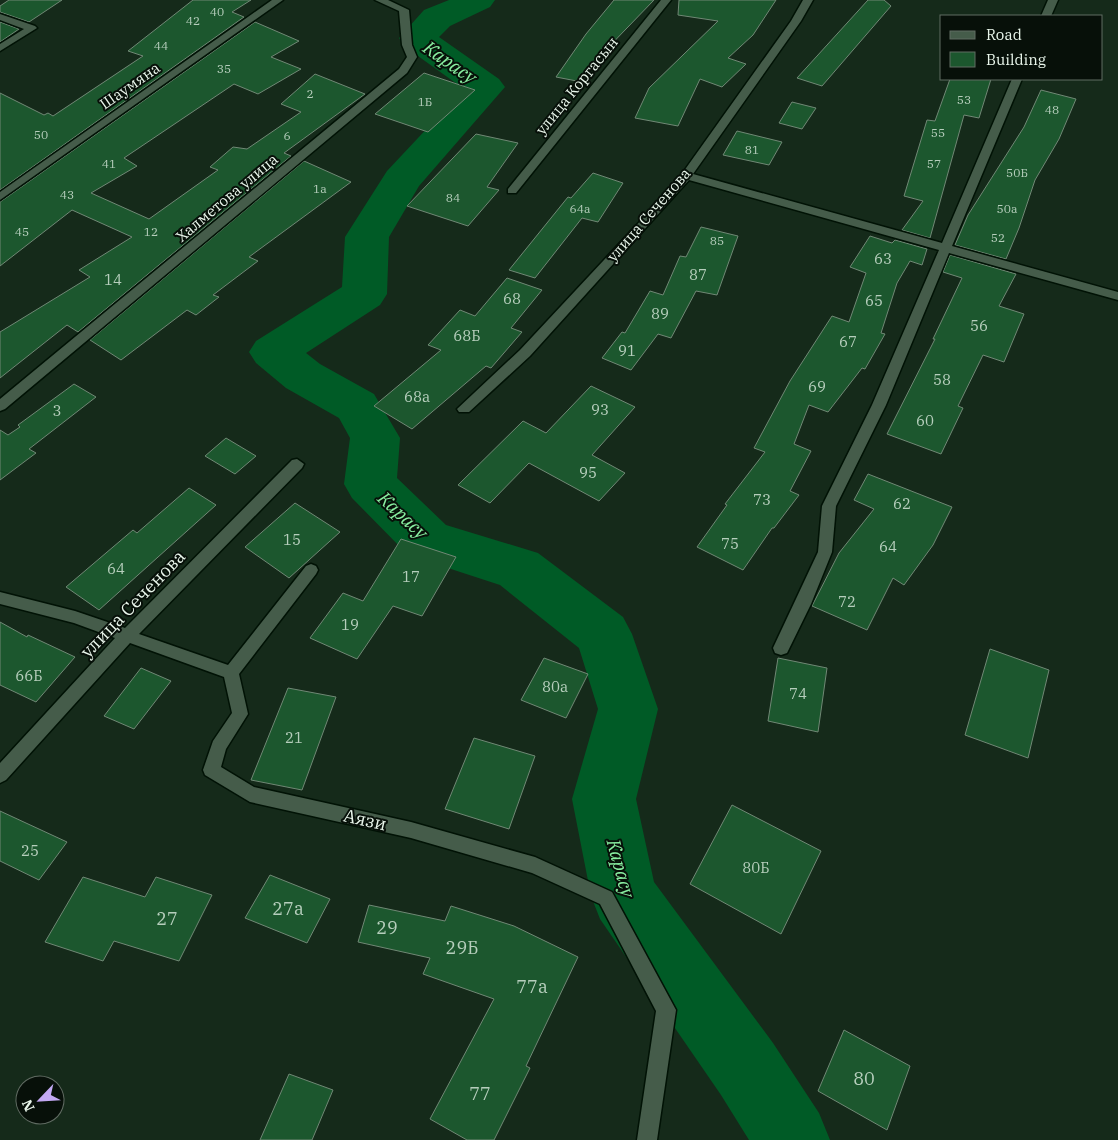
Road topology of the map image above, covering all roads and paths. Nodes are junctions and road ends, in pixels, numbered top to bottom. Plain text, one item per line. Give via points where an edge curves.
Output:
1 (278, 0) edge
2 (380, 0) edge
3 (666, 0) edge
4 (808, 0) edge
5 (1053, 0) edge
6 (1046, 15) edge
7 (0, 17) edge
8 (0, 48) edge
9 (1017, 80) edge
10 (686, 176) junction
11 (512, 191) dead end
12 (0, 197) edge
13 (947, 248) junction
14 (1118, 296) edge
15 (0, 406) edge
16 (464, 409) dead end
17 (298, 464) dead end
18 (311, 570) dead end
19 (0, 598) edge
20 (128, 636) junction
21 (781, 648) dead end
22 (231, 673) junction
23 (0, 775) edge
24 (647, 1140) edge

1 - 12 street, Шаумяна
2 - 15 street, Халметова улица via 404,10 407,45 412,57 403,71
3 - 11 street, улица Коргасын
4 - 10 street, улица Сеченова
5 - 6 street
7 - 8 street via 32,28
9 - 13 street
10 - 13 street
10 - 16 street, улица Сеченова via 525,353
13 - 14 street
13 - 21 street via 879,405 828,506 825,552
17 - 20 street, улица Сеченова
18 - 22 street
19 - 20 street via 75,617
20 - 22 street
20 - 23 street, улица Сеченова
22 - 24 street, Аязи via 240,714 219,746 211,770 250,794 411,830 535,865 606,898 666,1010

